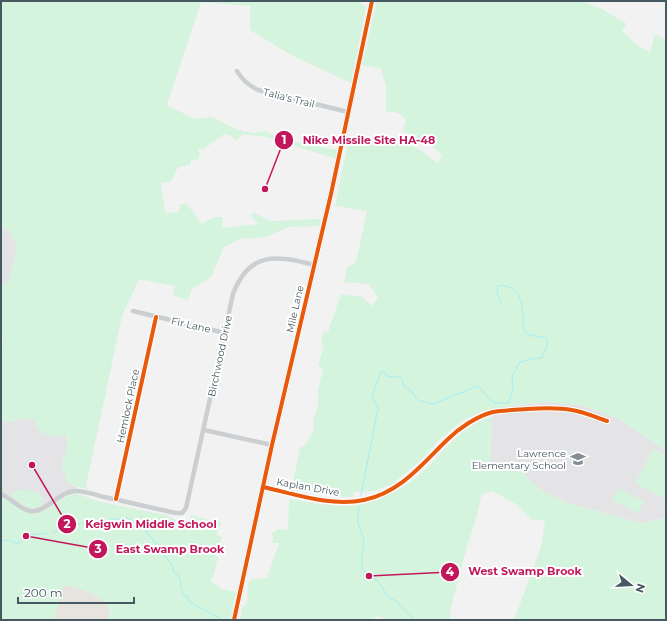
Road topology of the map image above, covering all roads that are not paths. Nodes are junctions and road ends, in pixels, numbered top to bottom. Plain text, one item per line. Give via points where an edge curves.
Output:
1 (372, 1) edge
2 (237, 71) dead end
3 (348, 112) junction
4 (314, 265) junction
5 (133, 311) dead end
6 (156, 317) junction
7 (225, 333) junction
8 (607, 421) dead end
9 (204, 430) junction
10 (272, 445) junction
11 (263, 487) junction
12 (1, 494) edge
13 (116, 499) junction
14 (234, 620) edge

1 - 3 street, Mile Lane
2 - 3 street, Talia's Trail via 242,79 258,90
3 - 4 street, Mile Lane
4 - 7 street, Birchwood Drive via 292,259 273,258 255,264 238,283
4 - 10 street, Mile Lane
5 - 6 street, Fir Lane
6 - 7 street, Fir Lane
6 - 13 street, Hemlock Place
7 - 9 street, Birchwood Drive
8 - 11 street, Kaplan Drive via 560,408 492,412 462,428 405,481 391,490 365,500 331,501
9 - 10 street
9 - 13 street, Birchwood Drive via 186,508 182,513
10 - 11 street, Mile Lane
11 - 14 street, Mile Lane
12 - 13 street via 31,511 40,509 73,491

